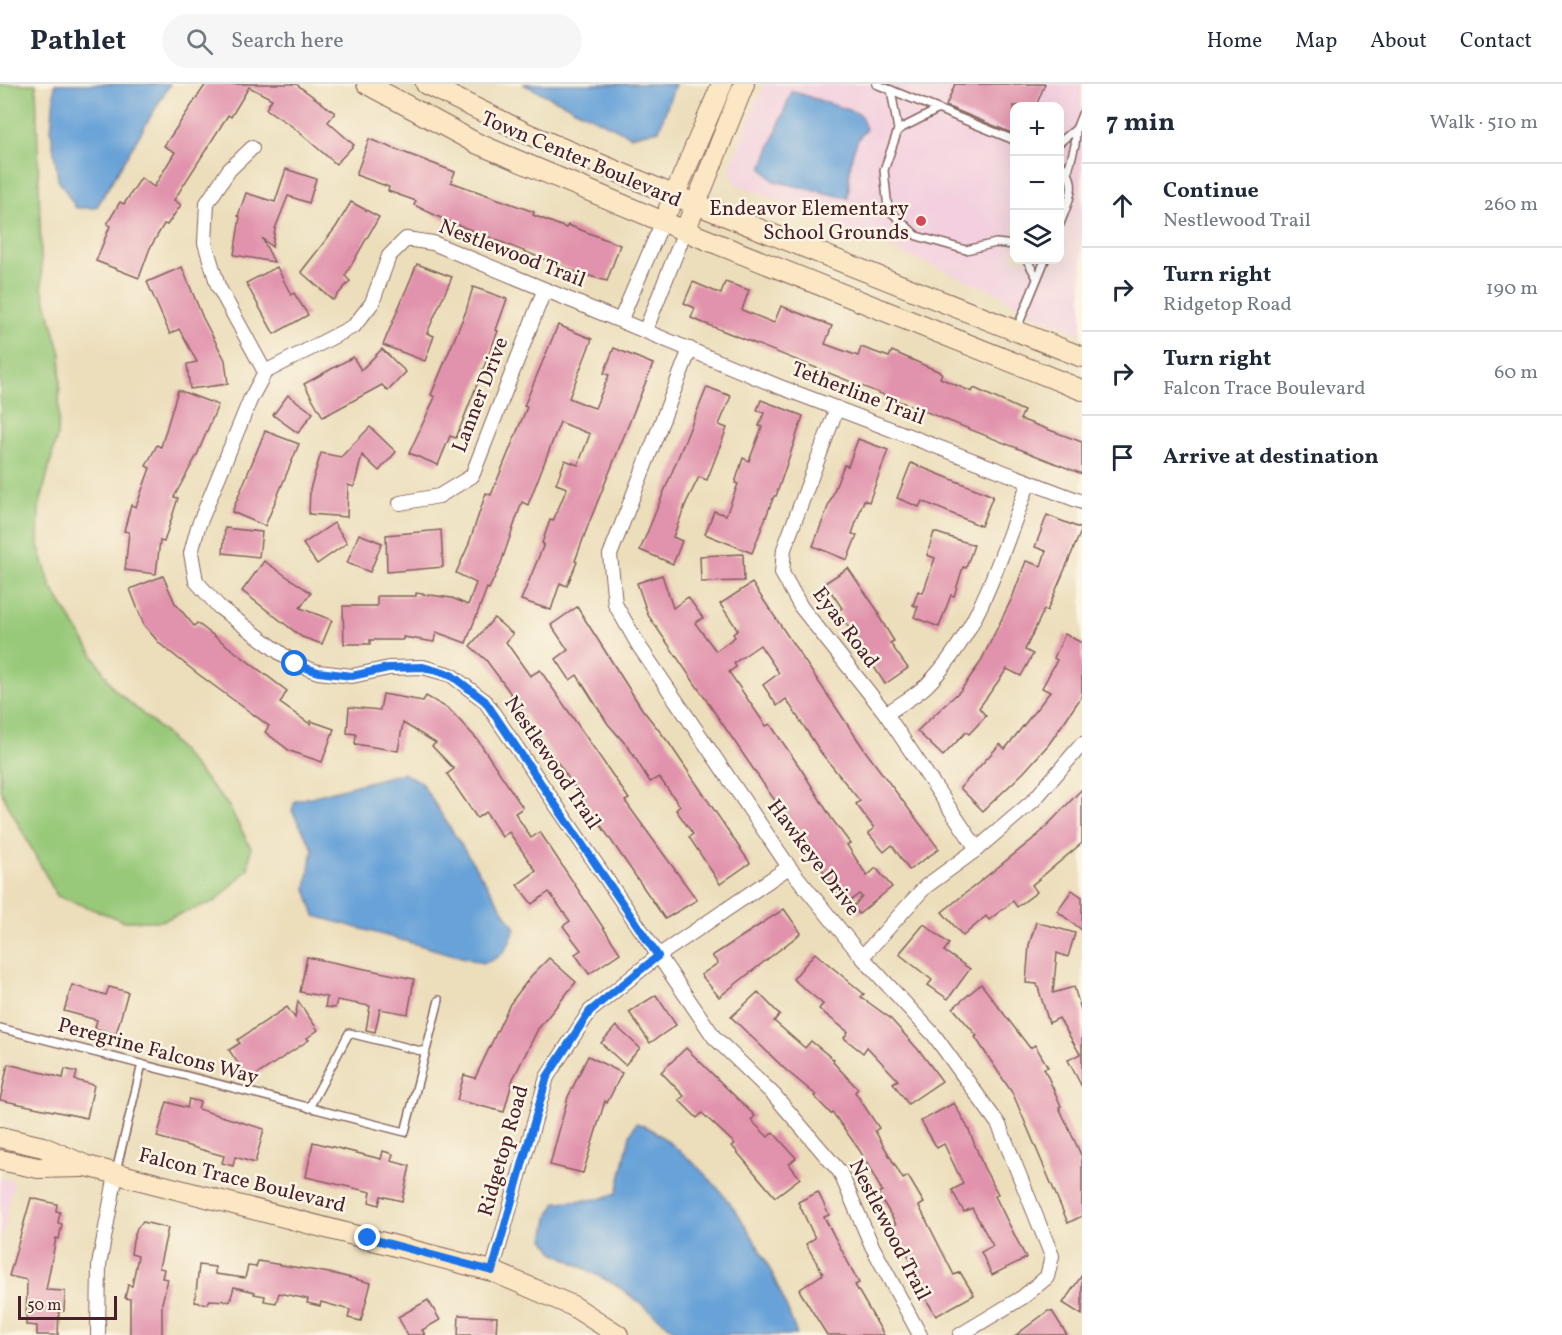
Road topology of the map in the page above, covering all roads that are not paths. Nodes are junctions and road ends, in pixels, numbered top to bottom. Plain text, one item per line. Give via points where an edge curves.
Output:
1 (367, 84) edge
2 (426, 84) edge
3 (722, 84) edge
4 (744, 84) edge
5 (876, 84) edge
6 (891, 90) junction
7 (938, 110) junction
8 (1082, 114) edge
9 (1076, 129) junction
10 (898, 130) junction
11 (1010, 138) edge
12 (1064, 138) edge
13 (252, 148) dead end
14 (1064, 168) edge
15 (1068, 171) junction
16 (673, 195) junction
17 (696, 203) junction
18 (1064, 212) edge
19 (663, 221) junction
20 (686, 231) junction
21 (1010, 244) edge
22 (1029, 264) edge
23 (1043, 264) edge
24 (1037, 278) junction
25 (544, 291) junction
26 (621, 319) junction
27 (646, 329) junction
28 (1016, 331) junction
29 (690, 350) junction
30 (1082, 357) edge
31 (265, 372) junction
32 (1082, 390) edge
33 (837, 408) junction
34 (1029, 482) junction
35 (1082, 502) edge
36 (400, 503) dead end
37 (886, 714) junction
38 (1082, 744) edge
39 (977, 849) junction
40 (789, 867) junction
41 (658, 956) junction
42 (862, 957) junction
43 (439, 1000) dead end
44 (0, 1028) edge
45 (425, 1052) junction
46 (142, 1065) junction
47 (309, 1108) junction
48 (0, 1137) edge
49 (0, 1160) edge
50 (87, 1166) junction
51 (116, 1174) junction
52 (492, 1271) junction
53 (98, 1335) edge
54 (618, 1335) edge
55 (920, 1335) edge
56 (960, 1335) edge

1 - 19 main road, Town Center Boulevard via 476,142
2 - 16 main road, Town Center Boulevard via 518,129
3 - 16 main road
4 - 17 main road
5 - 6 lane
6 - 7 lane
6 - 10 lane
7 - 10 lane
7 - 11 lane
8 - 9 lane
9 - 12 lane
9 - 15 lane
10 - 21 lane via 884,170 888,209 917,236 966,250
13 - 31 street via 229,170 207,203 205,243 218,286
14 - 15 lane
15 - 18 lane via 1073,191
16 - 17 main road, Town Center Boulevard
16 - 19 main road
17 - 20 main road
17 - 28 main road, Town Center Boulevard
19 - 20 main road, Town Center Boulevard
19 - 26 street
20 - 27 street
20 - 32 main road, Town Center Boulevard
22 - 24 lane
23 - 24 lane
24 - 28 lane
25 - 26 street, Nestlewood Trail
25 - 31 street, Nestlewood Trail via 433,243 406,239 389,256 372,303 354,326
25 - 36 street, Lanner Drive via 472,476 439,496
26 - 27 street, Tetherline Trail
27 - 29 street, Tetherline Trail
28 - 30 main road, Town Center Boulevard
29 - 33 street, Tetherline Trail
29 - 40 street, Hawkeye Drive via 610,555 615,604 639,646
31 - 41 street, Nestlewood Trail via 198,527 191,552 196,580 219,608 295,664 318,672 352,676 388,668 423,667 451,675 485,701
33 - 34 street, Tetherline Trail
33 - 37 street, Eyas Road via 784,549 782,573 801,607
34 - 35 street, Tetherline Trail
34 - 37 street via 980,609 952,656 926,686
37 - 39 street, Eyas Road
38 - 39 street via 1034,801
39 - 42 street via 925,887
40 - 41 street, Ridgetop Road
40 - 42 street, Hawkeye Drive
41 - 52 street, Ridgetop Road via 590,1011 547,1077
41 - 55 street, Nestlewood Trail via 714,1037 774,1095 840,1172 872,1246
42 - 56 street, Hawkeye Drive via 934,1035 999,1125 1052,1256 1047,1277 1023,1297
43 - 45 lane, Peregrine Falcons Way
44 - 46 lane, Peregrine Falcons Way
45 - 47 lane via 349,1033
45 - 47 lane, Peregrine Falcons Way via 405,1132
46 - 47 lane, Peregrine Falcons Way
46 - 51 lane
48 - 50 main road, Falcon Trace Boulevard via 43,1147
49 - 50 main road, Falcon Trace Boulevard via 38,1168
50 - 51 main road, Falcon Trace Boulevard
51 - 52 main road, Falcon Trace Boulevard
51 - 53 street via 94,1264
52 - 54 main road, Falcon Trace Boulevard via 573,1306

